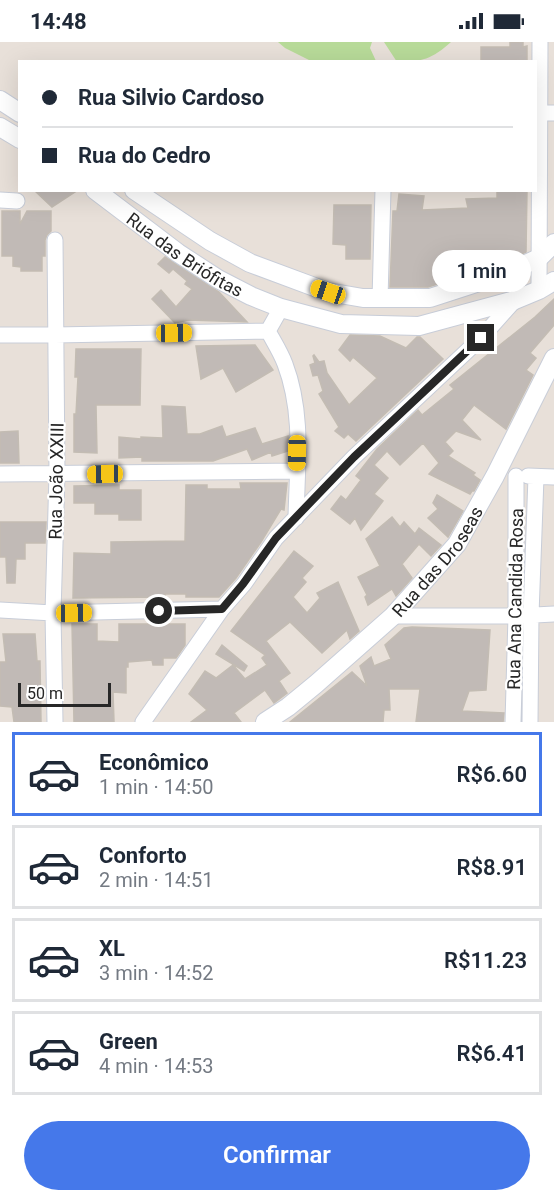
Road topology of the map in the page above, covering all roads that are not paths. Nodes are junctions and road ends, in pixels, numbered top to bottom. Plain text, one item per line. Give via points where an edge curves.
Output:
1 (540, 42) edge
2 (0, 100) edge
3 (18, 112) edge
4 (543, 113) edge
5 (0, 127) edge
6 (18, 138) edge
7 (98, 192) edge
8 (137, 192) edge
9 (383, 192) edge
10 (0, 200) edge
11 (17, 201) dead end
12 (55, 240) dead end
13 (554, 243) edge
14 (539, 258) junction
15 (246, 261) junction
16 (546, 285) edge
17 (232, 286) junction
18 (381, 299) junction
19 (515, 300) junction
20 (281, 308) junction
21 (268, 331) junction
22 (0, 335) edge
23 (55, 335) junction
24 (554, 358) edge
25 (297, 471) junction
26 (0, 474) edge
27 (57, 474) junction
28 (495, 476) junction
29 (516, 476) junction
30 (536, 477) junction
31 (554, 477) edge
32 (296, 518) junction
33 (222, 609) junction
34 (0, 610) edge
35 (53, 613) junction
36 (554, 614) edge
37 (393, 616) junction
38 (524, 616) junction
39 (55, 722) edge
40 (143, 722) edge
41 (265, 722) edge
42 (513, 722) edge
43 (530, 722) edge

1 - 4 street
2 - 3 street
4 - 14 street
5 - 6 street
7 - 17 street, Rua das Briófitas via 178,253
8 - 15 street, Rua das Briófitas
9 - 18 street
10 - 11 street
12 - 23 street, Rua João XXIII
13 - 14 street
14 - 16 street
14 - 18 street, Rua das Briófitas via 430,298
15 - 17 street
15 - 18 street, Rua das Briófitas via 328,292
16 - 19 street, Rua das Briófitas
17 - 20 street, Rua das Briófitas
19 - 20 street, Rua das Briófitas via 419,326 340,324
19 - 32 street
20 - 21 street
21 - 23 street
21 - 25 street via 285,362 295,400
22 - 23 street
23 - 27 street, Rua João XXIII
24 - 28 street, Rua das Droseas
25 - 27 street
25 - 32 street
26 - 27 street
27 - 35 street, Rua João XXIII
28 - 29 street
28 - 37 street, Rua das Droseas via 458,544
29 - 30 street
29 - 38 street, Rua Ana Candida Rosa
30 - 31 street
30 - 38 street, Rua Ana Candida Rosa
32 - 33 street
33 - 35 street
33 - 40 street
34 - 35 street
35 - 39 street, Rua João XXIII
36 - 38 street
37 - 38 street
37 - 41 street, Rua das Droseas via 316,684
38 - 42 street, Rua Ana Candida Rosa
38 - 43 street, Rua Ana Candida Rosa

